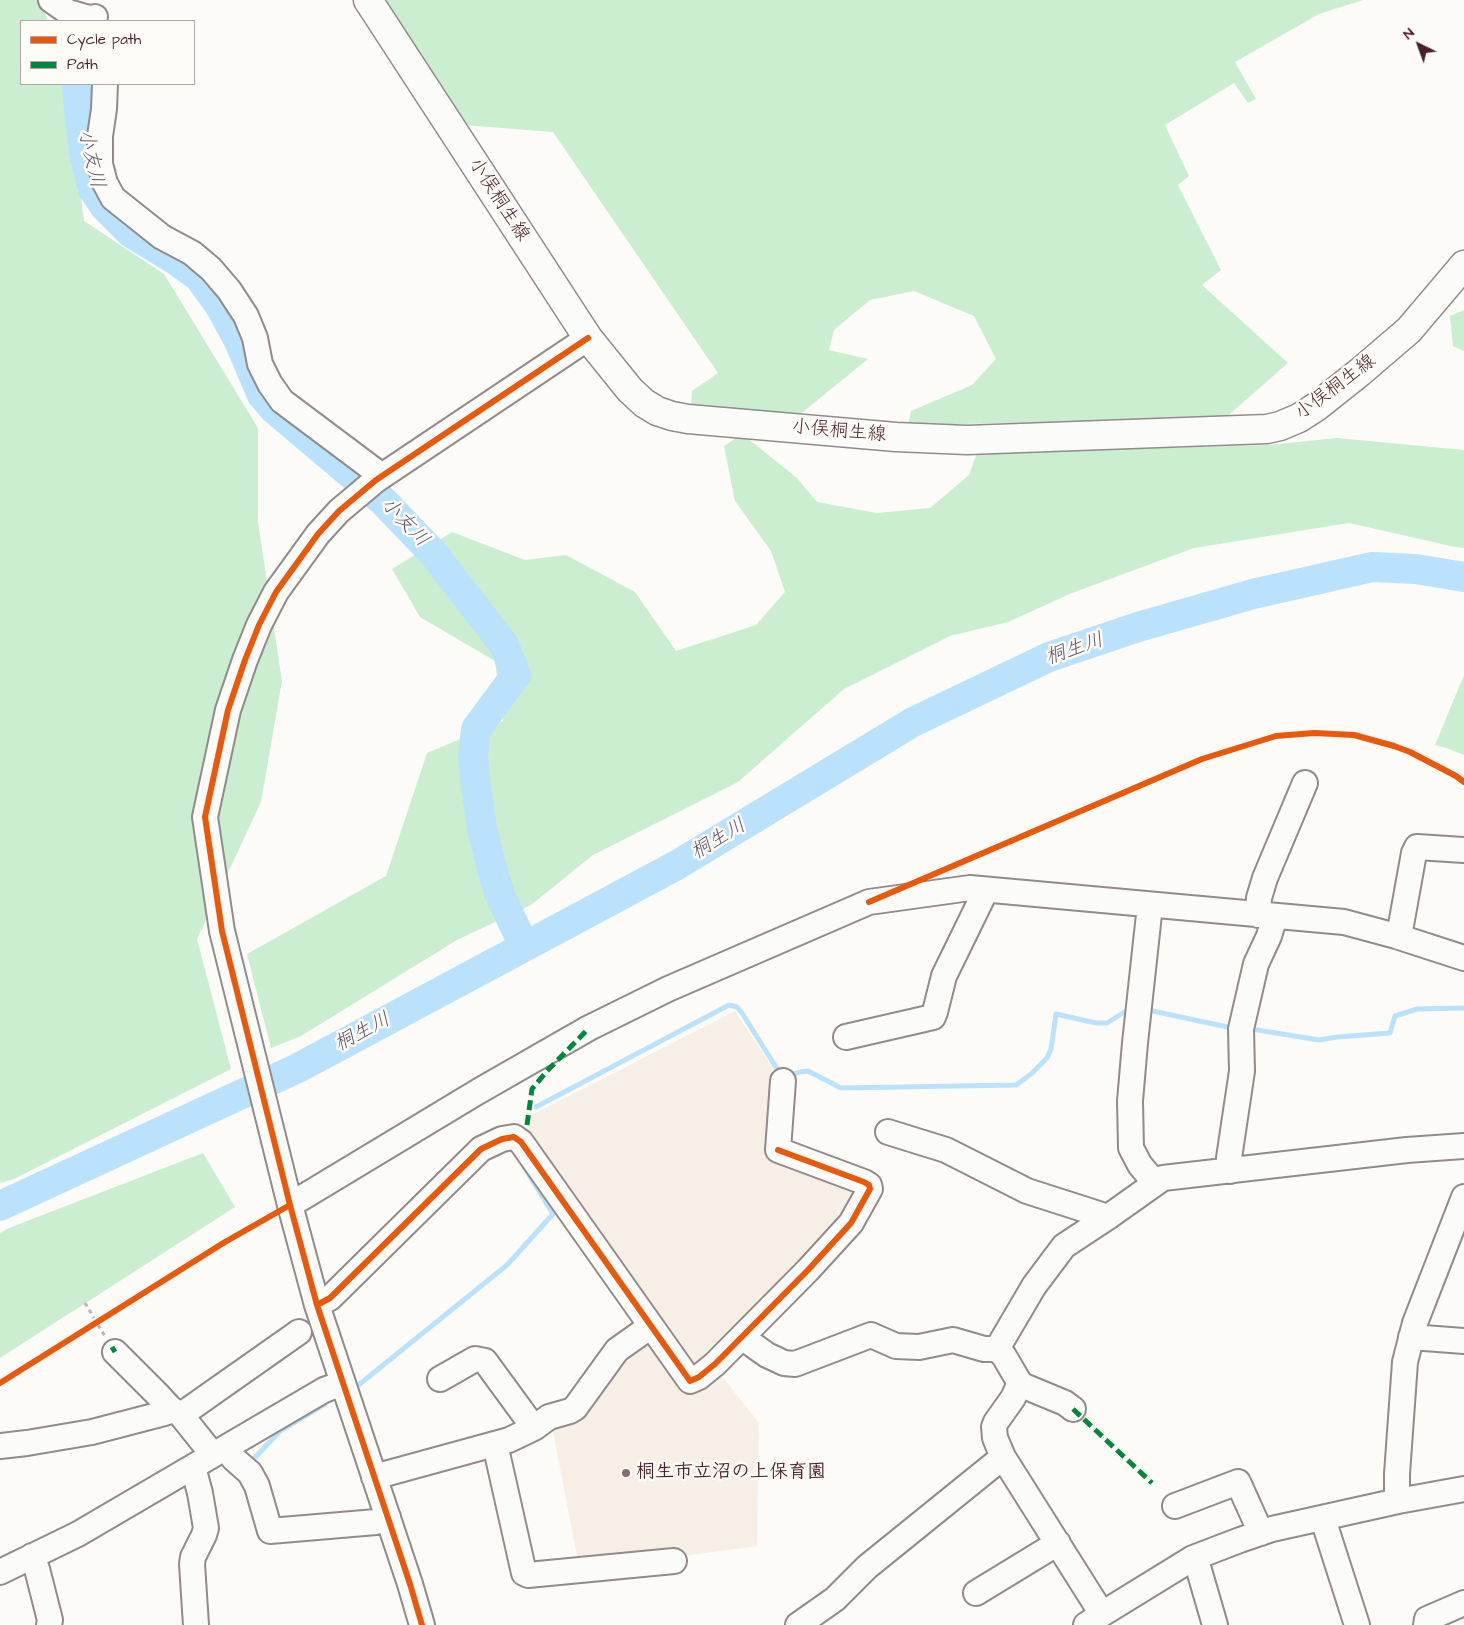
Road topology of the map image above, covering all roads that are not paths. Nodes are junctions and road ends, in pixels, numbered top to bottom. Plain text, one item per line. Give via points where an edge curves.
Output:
1 (368, 0) edge
2 (105, 85) edge
3 (1464, 266) edge
4 (588, 338) junction
5 (373, 483) junction
6 (1305, 784) dead end
7 (1464, 850) edge
8 (986, 890) junction
9 (1150, 905) junction
10 (1266, 915) junction
11 (1396, 936) junction
12 (1464, 958) edge
13 (846, 1037) dead end
14 (783, 1081) dead end
15 (888, 1132) dead end
16 (1464, 1146) edge
17 (1230, 1171) junction
18 (1155, 1183) junction
19 (1464, 1197) edge
20 (289, 1201) junction
21 (1108, 1218) junction
22 (318, 1305) junction
23 (651, 1326) junction
24 (299, 1332) dead end
25 (1411, 1337) junction
26 (743, 1338) junction
27 (1464, 1341) edge
28 (998, 1349) junction
29 (115, 1352) dead end
30 (440, 1379) dead end
31 (1019, 1382) junction
32 (343, 1383) junction
33 (1073, 1409) dead end
34 (175, 1412) junction
35 (534, 1428) junction
36 (495, 1444) junction
37 (0, 1446) edge
38 (219, 1452) junction
39 (1003, 1457) junction
40 (193, 1467) junction
41 (374, 1477) junction
42 (1464, 1489) edge
43 (1398, 1501) junction
44 (1175, 1506) dead end
45 (388, 1517) junction
46 (1323, 1519) junction
47 (1261, 1533) junction
48 (1058, 1543) junction
49 (32, 1556) junction
50 (1194, 1558) junction
51 (674, 1561) dead end
52 (0, 1572) edge
53 (976, 1593) dead end
54 (1464, 1602) edge
55 (1094, 1619) edge
56 (49, 1625) edge
57 (196, 1625) edge
58 (422, 1625) edge
59 (798, 1625) edge
60 (1215, 1625) edge
61 (1357, 1625) edge
62 (1426, 1625) edge

1 - 4 main road, 小俣桐生線
2 - 5 street via 100,164 113,198 162,237 192,253 211,269 246,316 260,364 282,401
3 - 4 main road, 小俣桐生線 via 1409,330 1360,372 1299,418 1267,429 967,440 688,419 657,411 644,403
4 - 5 street
5 - 20 street via 339,511 318,534 276,592 259,625 231,702 205,817 222,931
6 - 10 street via 1259,898
7 - 11 street via 1417,847 1401,926
8 - 9 street
8 - 13 street via 944,976 933,1017
8 - 20 street via 958,889 869,902 668,989 589,1028
9 - 10 street
9 - 18 street via 1130,1100 1131,1148 1140,1166
10 - 11 street via 1344,922
10 - 17 street via 1269,936 1256,964 1241,1029 1242,1071 1229,1158
11 - 12 street
14 - 26 street via 778,1150 864,1182 870,1189 851,1223
15 - 21 street via 946,1150 1027,1191
16 - 17 street
17 - 18 street via 1162,1178
18 - 21 street
19 - 25 street
20 - 22 street
21 - 28 street via 1064,1246 1034,1286
22 - 23 street via 330,1298 481,1149 520,1131 521,1142
22 - 32 street
23 - 26 street via 690,1381 699,1377
23 - 35 street via 617,1350 575,1408 549,1417
24 - 34 street
25 - 27 street
25 - 43 street via 1405,1371 1396,1488
26 - 28 street via 767,1355 784,1363 796,1364 871,1335 896,1346 919,1347 953,1340 984,1350
28 - 31 street
29 - 34 street
30 - 35 street via 475,1359 485,1361
31 - 33 street
31 - 39 street via 994,1427
32 - 38 street via 324,1390
32 - 41 street
34 - 37 street via 92,1432
34 - 38 street
35 - 36 street
36 - 41 street
36 - 51 street via 522,1571 528,1575
38 - 40 street
38 - 45 street via 234,1459 250,1473 270,1531 376,1522
39 - 48 street
39 - 59 street via 867,1567 835,1599
40 - 49 street via 78,1534
40 - 57 street via 206,1528 192,1564
41 - 45 street
42 - 43 street
43 - 46 street
44 - 47 street via 1238,1482
45 - 58 street
46 - 47 street
46 - 61 street
47 - 50 street
48 - 53 street
48 - 55 street
49 - 52 street
49 - 56 street
50 - 55 street
50 - 60 street
54 - 62 street via 1427,1619

